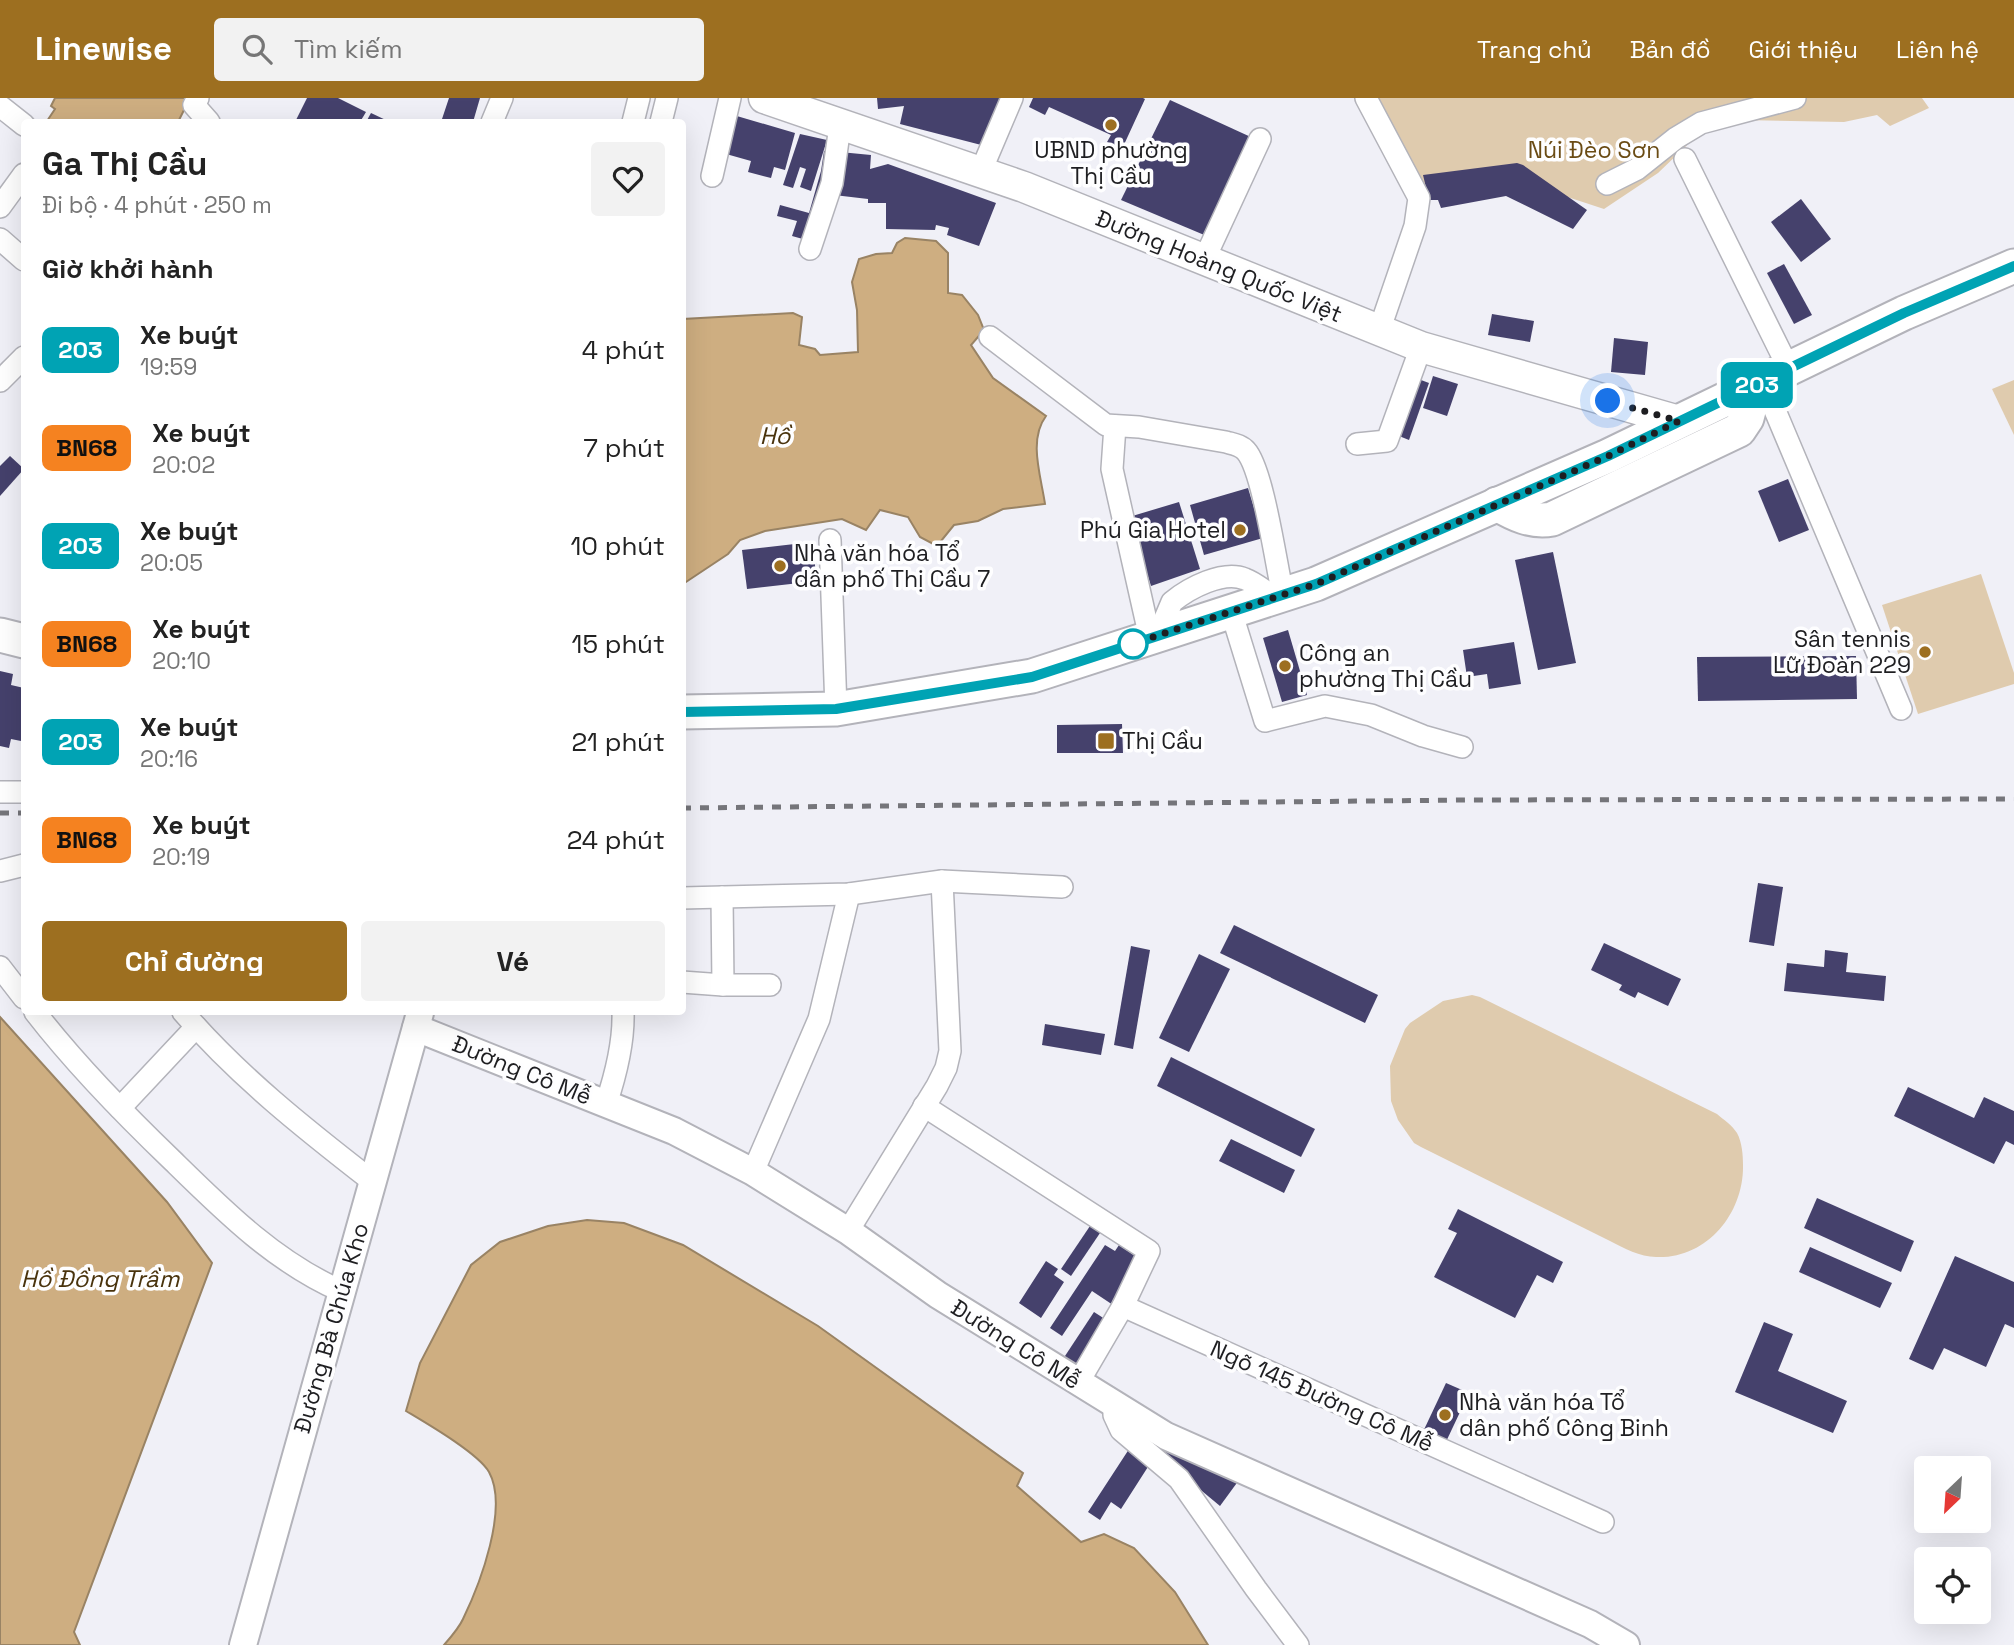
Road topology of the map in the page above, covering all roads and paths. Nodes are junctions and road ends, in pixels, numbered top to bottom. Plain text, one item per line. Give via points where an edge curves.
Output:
1 (502, 98) edge
2 (639, 98) edge
3 (667, 98) edge
4 (730, 98) edge
5 (1012, 98) edge
6 (1366, 98) edge
7 (1795, 98) edge
8 (775, 100) edge
9 (0, 106) edge
10 (493, 119) edge
11 (634, 119) edge
12 (662, 119) edge
13 (21, 123) edge
14 (840, 125) junction
15 (1260, 139) dead end
16 (1685, 159) dead end
17 (981, 172) junction
18 (712, 176) dead end
19 (21, 178) edge
20 (1606, 184) dead end
21 (0, 207) edge
22 (0, 239) edge
23 (810, 249) dead end
24 (21, 257) edge
25 (1204, 260) junction
26 (2014, 266) edge
27 (1379, 331) junction
28 (990, 337) dead end
29 (1421, 347) junction
30 (21, 359) edge
31 (1769, 379) junction
32 (0, 381) edge
33 (1679, 421) junction
34 (1115, 426) junction
35 (1357, 444) dead end
36 (1497, 505) junction
37 (830, 540) dead end
38 (1278, 596) junction
39 (1231, 611) junction
40 (0, 635) edge
41 (1154, 637) junction
42 (21, 640) edge
43 (836, 709) junction
44 (1901, 709) dead end
45 (686, 712) edge
46 (1462, 747) dead end
47 (0, 792) edge
48 (21, 792) edge
49 (21, 866) edge
50 (0, 871) edge
51 (942, 881) junction
52 (1062, 887) dead end
53 (849, 894) junction
54 (722, 897) junction
55 (686, 898) edge
56 (0, 967) edge
57 (686, 982) edge
58 (723, 985) junction
59 (770, 985) dead end
60 (21, 994) edge
61 (37, 1015) edge
62 (622, 1015) edge
63 (190, 1019) edge
64 (418, 1020) edge
65 (606, 1104) junction
66 (924, 1106) junction
67 (120, 1108) junction
68 (753, 1172) junction
69 (372, 1181) junction
70 (848, 1231) junction
71 (341, 1291) junction
72 (1123, 1306) junction
73 (1078, 1384) junction
74 (1114, 1404) junction
75 (1602, 1522) dead end
76 (243, 1645) edge
77 (1298, 1645) edge
78 (1626, 1645) edge

1 - 10 street
2 - 11 street
3 - 12 street
4 - 18 street
5 - 17 street
6 - 27 street via 1419,198 1415,226
7 - 20 street via 1701,123 1637,169
8 - 14 main road, Đường Hoàng Quốc Việt
9 - 13 street
14 - 17 main road, Đường Hoàng Quốc Việt
14 - 23 street via 832,183
15 - 25 street
16 - 31 street
17 - 25 main road, Đường Hoàng Quốc Việt
19 - 21 street
22 - 24 street
25 - 27 main road, Đường Hoàng Quốc Việt
26 - 31 main road
27 - 29 main road, Đường Hoàng Quốc Việt
28 - 34 street via 1096,419
29 - 33 main road, Đường Hoàng Quốc Việt
29 - 35 street via 1387,441
30 - 32 street
31 - 33 main road
31 - 36 main road via 1739,430 1552,519 1522,516
31 - 44 street
33 - 36 main road
34 - 38 street via 1226,442 1247,451 1257,475
34 - 41 street via 1112,469
36 - 38 main road
37 - 43 street
38 - 39 main road
38 - 41 street via 1242,578 1210,581 1172,602
39 - 41 main road
39 - 46 street via 1265,722 1325,706 1371,715
40 - 42 main road
41 - 43 main road via 1032,677
43 - 45 main road
47 - 48 street
49 - 50 street
51 - 52 street
51 - 53 street
51 - 66 street via 950,1051 946,1068
53 - 54 street
53 - 68 street via 819,1019
54 - 55 street
54 - 58 street
56 - 60 street
57 - 58 street
58 - 59 street
61 - 67 street
62 - 65 street via 615,1077
63 - 67 street
63 - 69 street via 294,1120
64 - 65 street, Đường Cô Mễ
64 - 69 street, Đường Bà Chúa Kho
65 - 68 street, Đường Cô Mễ via 674,1131
66 - 70 street
66 - 72 street via 1149,1251
67 - 71 street via 239,1226 315,1279
68 - 70 street, Đường Cô Mễ
69 - 71 street, Đường Bà Chúa Kho
70 - 73 street, Đường Cô Mễ
71 - 76 street, Đường Bà Chúa Kho
72 - 73 street
72 - 75 street, Ngõ 145 Đường Cô Mễ
73 - 74 street, Đường Cô Mễ
74 - 77 street via 1121,1430 1179,1479
74 - 78 street, Đường Cô Mễ via 1166,1436 1590,1624

